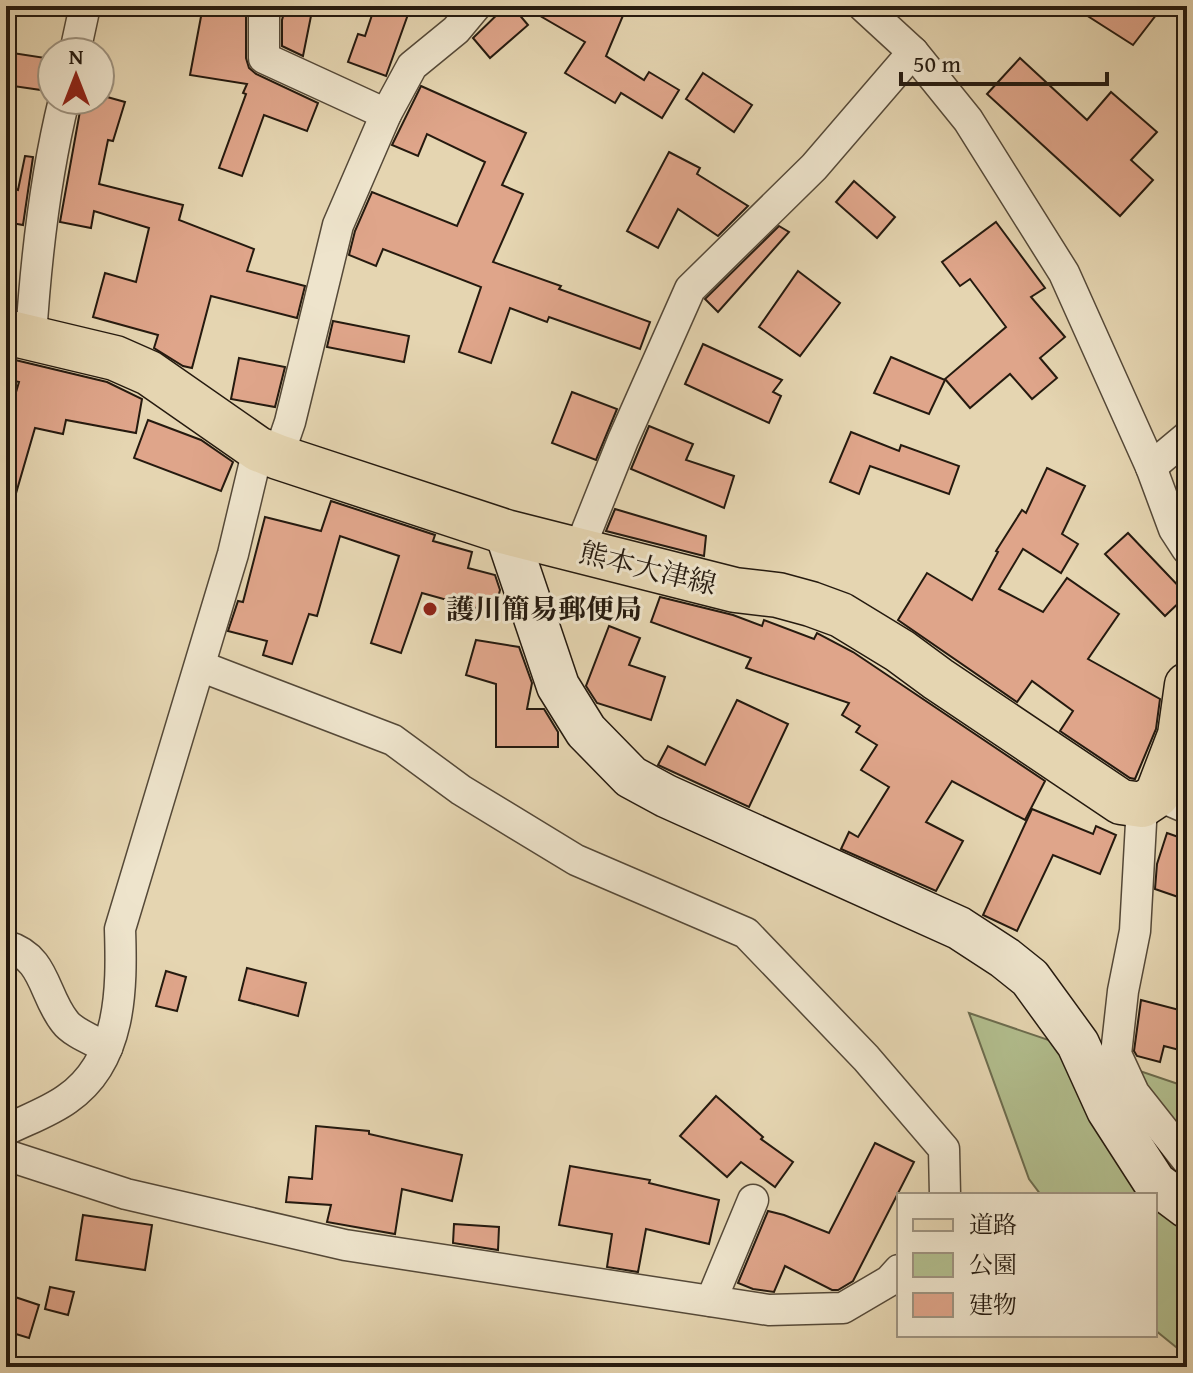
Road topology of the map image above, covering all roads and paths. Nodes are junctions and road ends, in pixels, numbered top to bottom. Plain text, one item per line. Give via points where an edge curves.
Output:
1 (85, 6) edge
2 (264, 6) edge
3 (476, 6) edge
4 (863, 6) edge
5 (78, 36) edge
6 (913, 52) junction
7 (386, 114) junction
8 (60, 116) edge
9 (18, 335) edge
10 (1187, 437) edge
11 (268, 453) junction
12 (1151, 467) junction
13 (506, 532) junction
14 (1187, 549) edge
15 (579, 550) junction
16 (200, 666) junction
17 (1187, 685) edge
18 (1162, 803) edge
19 (6, 946) edge
20 (107, 1048) junction
21 (6, 1130) edge
22 (6, 1155) edge
23 (1187, 1160) edge
24 (945, 1193) edge
25 (753, 1200) dead end
26 (1187, 1207) edge
27 (897, 1272) edge
28 (711, 1301) junction

1 - 5 street
2 - 7 street via 264,58
3 - 7 street via 412,66
4 - 6 street
6 - 12 street via 968,120 1064,273
6 - 15 street via 814,167 690,289
7 - 11 street via 338,225 290,422
8 - 9 street via 34,292
9 - 11 main road, 熊本大津線 via 115,358 149,373
10 - 12 street
11 - 13 main road, 熊本大津線
11 - 16 street
12 - 14 street
13 - 15 main road, 熊本大津線
13 - 26 street via 558,686 586,731 631,777 959,928 1005,958 1030,978 1078,1044 1108,1110 1155,1183
15 - 18 main road, 熊本大津線 via 841,615 1121,802
16 - 20 street via 120,929 122,981
16 - 24 street via 393,740 461,790 576,860 746,933 944,1149
17 - 18 main road
18 - 23 street via 1123,991 1116,1054 1134,1093
19 - 20 street via 37,966 65,1024
20 - 21 street via 85,1085
22 - 28 street via 126,1194 345,1245
25 - 28 street
27 - 28 street via 843,1308 769,1310

